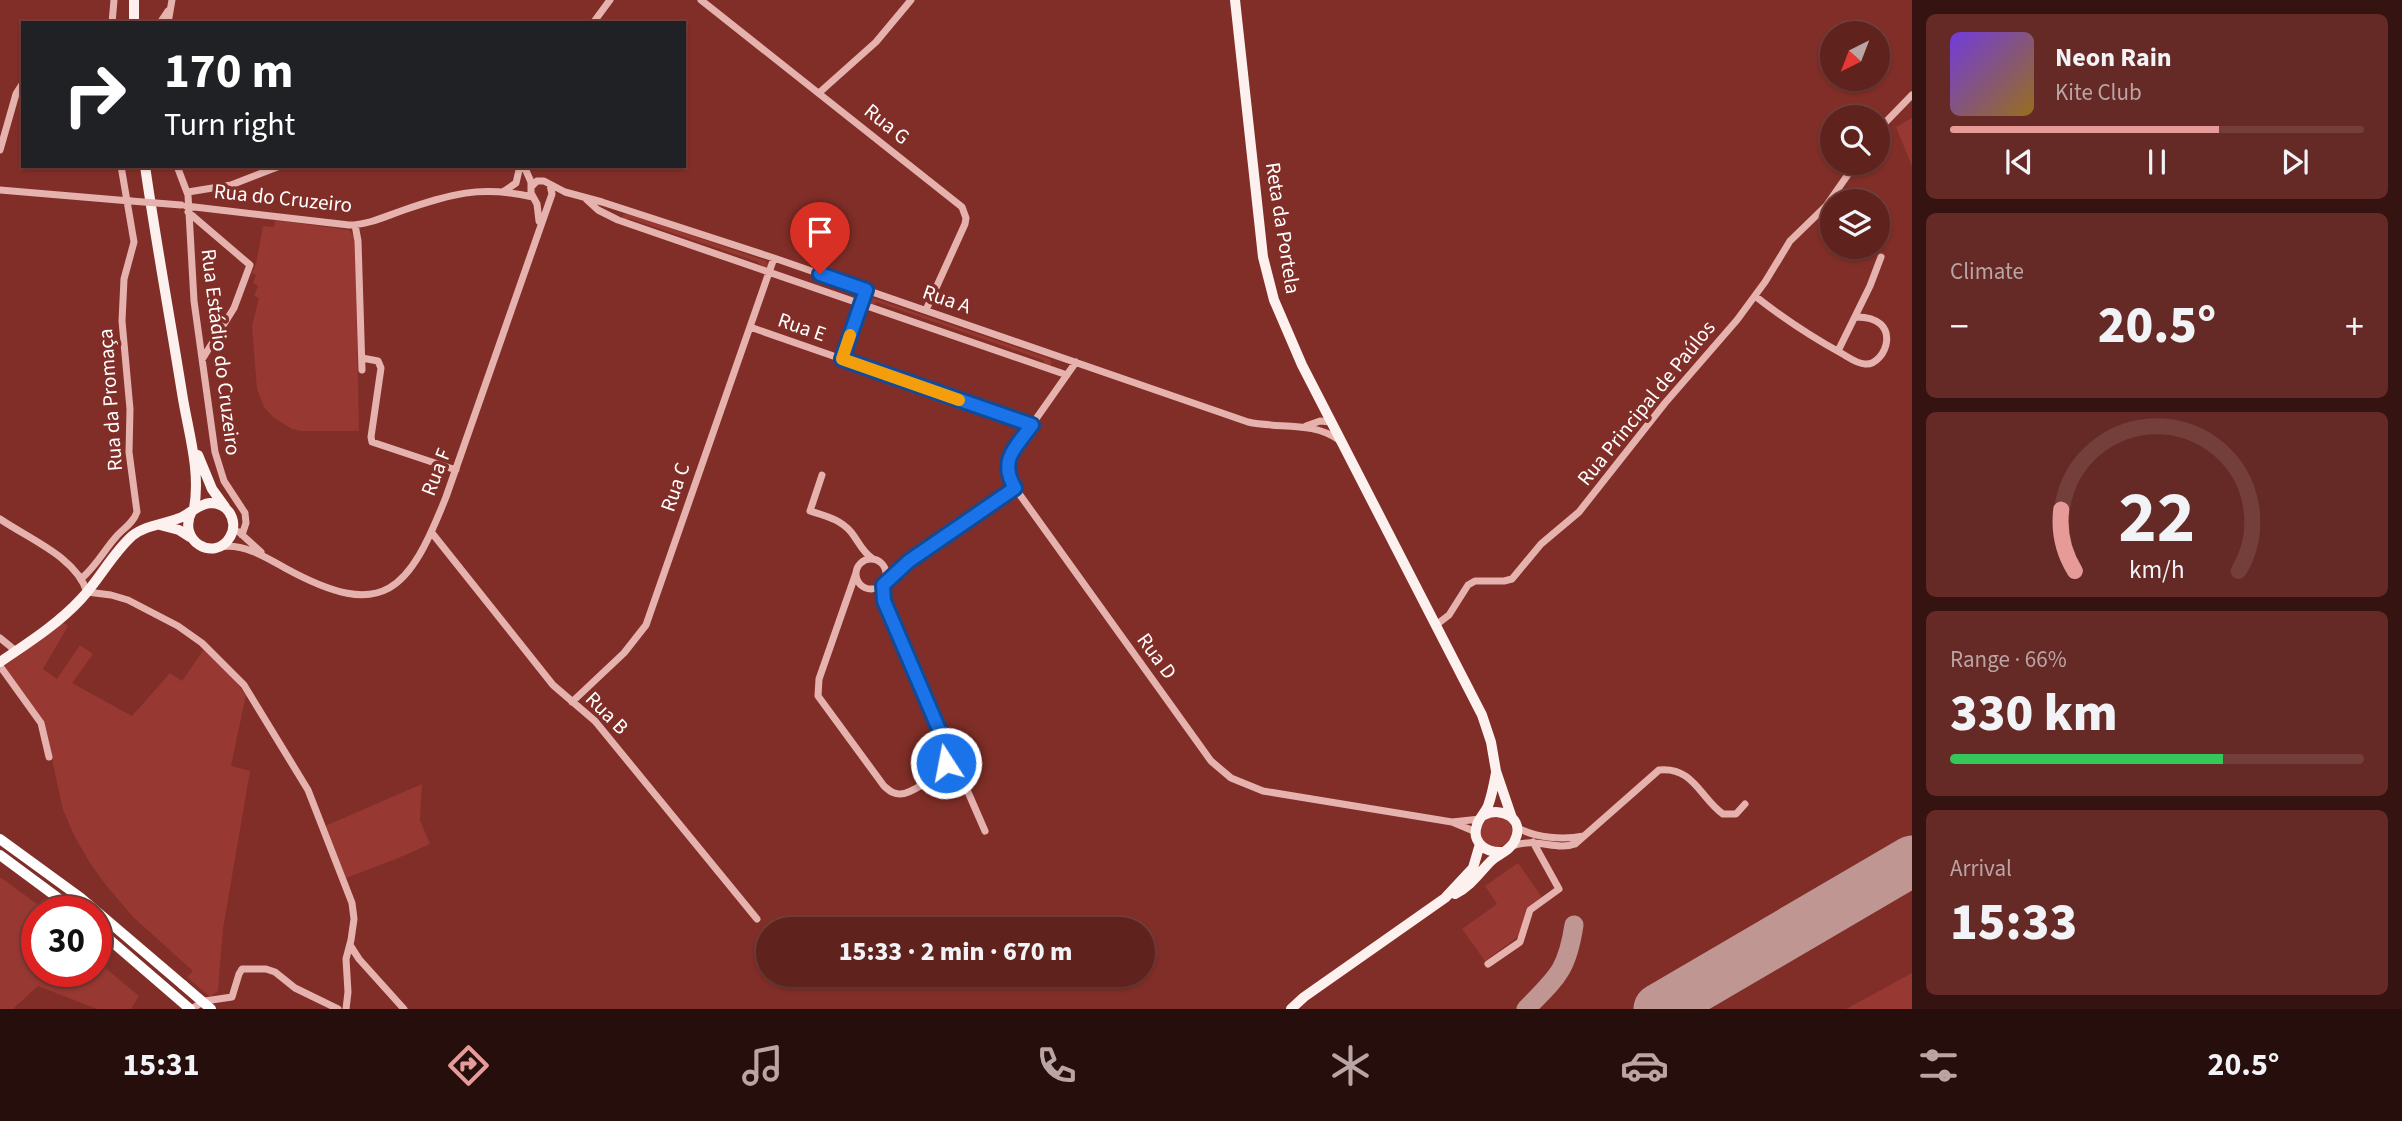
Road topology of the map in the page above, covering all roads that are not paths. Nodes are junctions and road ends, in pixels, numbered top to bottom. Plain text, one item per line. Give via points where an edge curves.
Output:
1 (114, 0) edge
2 (134, 0) edge
3 (610, 0) edge
4 (701, 0) edge
5 (911, 0) edge
6 (1234, 0) edge
7 (169, 2) edge
8 (112, 21) edge
9 (134, 21) edge
10 (161, 21) edge
11 (168, 21) edge
12 (594, 21) edge
13 (21, 86) edge
14 (820, 92) junction
15 (1912, 95) edge
16 (1890, 118) edge
17 (0, 150) edge
18 (121, 168) edge
19 (145, 168) edge
20 (178, 168) edge
21 (275, 168) edge
22 (522, 168) edge
23 (524, 168) edge
24 (526, 168) edge
25 (1848, 175) edge
26 (547, 183) junction
27 (532, 187) junction
28 (0, 190) edge
29 (188, 192) junction
30 (503, 192) junction
31 (584, 197) junction
32 (550, 198) junction
33 (535, 199) junction
34 (128, 201) junction
35 (186, 208) junction
36 (355, 225) junction
37 (538, 232) junction
38 (774, 258) junction
39 (1880, 259) edge
40 (770, 272) junction
41 (866, 290) junction
42 (1755, 296) junction
43 (861, 303) junction
44 (926, 310) junction
45 (1855, 317) junction
46 (750, 327) junction
47 (1838, 351) junction
48 (203, 358) junction
49 (362, 358) junction
50 (842, 359) junction
51 (1076, 362) junction
52 (362, 370) dead end
53 (1067, 375) junction
54 (1325, 408) junction
55 (1331, 422) junction
56 (1032, 425) junction
57 (1314, 426) junction
58 (191, 439) junction
59 (1343, 444) junction
60 (456, 470) junction
61 (822, 475) dead end
62 (1015, 488) junction
63 (225, 508) junction
64 (193, 510) junction
65 (0, 519) edge
66 (233, 523) junction
67 (159, 525) junction
68 (432, 533) junction
69 (242, 535) junction
70 (190, 537) junction
71 (859, 546) junction
72 (219, 547) junction
73 (267, 557) junction
74 (873, 559) junction
75 (909, 561) junction
76 (882, 563) junction
77 (860, 564) junction
78 (856, 573) junction
79 (82, 578) junction
80 (884, 583) junction
81 (868, 589) junction
82 (87, 592) junction
83 (849, 594) junction
84 (884, 601) junction
85 (1436, 625) junction
86 (0, 638) edge
87 (16, 651) junction
88 (0, 664) edge
89 (572, 702) junction
90 (49, 757) dead end
91 (947, 759) junction
92 (1496, 771) junction
93 (1745, 804) dead end
94 (1482, 817) junction
95 (1452, 822) junction
96 (1515, 823) junction
97 (985, 831) dead end
98 (1476, 832) junction
99 (1585, 836) junction
100 (0, 839) edge
101 (1534, 842) junction
102 (1480, 844) junction
103 (1506, 849) junction
104 (0, 855) edge
105 (55, 896) edge
106 (1445, 898) junction
107 (756, 918) edge
108 (351, 941) junction
109 (112, 942) edge
110 (1488, 964) dead end
111 (190, 1009) edge
112 (211, 1009) edge
113 (338, 1009) edge
114 (346, 1009) edge
115 (404, 1009) edge
116 (1291, 1009) edge

1 - 8 street
2 - 9 main road
3 - 12 street
4 - 14 street, Rua G
5 - 14 street via 876,42
6 - 54 main road, Reta da Portela via 1267,273 1286,330
7 - 10 street
7 - 11 street
13 - 17 street
14 - 44 street, Rua G via 964,211 965,224
15 - 16 street
18 - 34 street, Rua da Promaça
19 - 58 main road
20 - 29 street
21 - 29 street via 234,184
22 - 30 street via 516,183
23 - 27 street
24 - 26 street
25 - 42 street, Rua Principal de Paúlos via 1824,209 1790,241
26 - 27 street via 537,181
26 - 31 street
26 - 32 street
27 - 30 street
27 - 33 street
28 - 34 street, Rua do Cruzeiro
29 - 35 street, Rua Estádio do Cruzeiro
30 - 33 street
30 - 36 street, Rua do Cruzeiro via 451,194
31 - 32 street
31 - 38 street, Rua A
31 - 40 street via 618,220
32 - 33 street via 543,202
32 - 37 street, Rua F
33 - 37 street
34 - 35 street, Rua do Cruzeiro, bridge
34 - 79 street, Rua da Promaça via 134,242 124,279 122,321 137,512
35 - 36 street, Rua do Cruzeiro
35 - 48 street, Rua Estádio do Cruzeiro
35 - 48 street via 250,265 233,311
36 - 49 street
37 - 60 street, Rua F
38 - 40 street, Rua C
38 - 41 street, Rua A
39 - 45 street
40 - 43 street
40 - 46 street, Rua C
41 - 43 street, Rua E
41 - 44 street, Rua A
42 - 47 street via 1792,325
42 - 85 street, Rua Principal de Paúlos via 1576,516 1541,544 1511,579 1468,584 1449,615
43 - 50 street, Rua E
43 - 53 street
44 - 51 street, Rua A
45 - 47 street
45 - 47 street via 1872,318 1885,328 1884,349 1869,364
46 - 50 street, Rua E
46 - 89 street, Rua C via 646,625 624,653
48 - 69 street, Rua Estádio do Cruzeiro via 216,461 245,513
49 - 52 street
49 - 60 street via 376,360 381,368 372,442
50 - 56 street, Rua E
51 - 53 street, Rua D
51 - 57 street, Rua A via 1248,422
53 - 56 street, Rua D
54 - 55 main road, Reta da Portela
54 - 57 street
55 - 57 street via 1325,428
55 - 59 main road, Reta da Portela
56 - 62 street, Rua D via 1007,465
57 - 59 street
58 - 63 main road
58 - 64 main road via 197,486
59 - 85 main road, Reta da Portela
60 - 68 street, Rua F
61 - 71 street via 810,511 842,524
62 - 75 street
62 - 95 street, Rua D via 1211,761 1226,775 1268,792
63 - 64 main road via 211,503
63 - 66 main road
64 - 67 main road
64 - 70 main road via 187,524
65 - 79 street via 69,563
66 - 69 street
66 - 72 main road via 230,537
67 - 70 main road
67 - 82 main road via 131,537
68 - 73 street, Rua F via 399,582 371,594 326,587
68 - 89 street, Rua B
69 - 73 street
70 - 72 main road via 200,546
71 - 74 street
71 - 77 street
72 - 73 street via 239,547
74 - 76 street
74 - 77 street
75 - 76 street
75 - 80 street
76 - 80 street via 887,572
77 - 78 street
78 - 81 street via 858,582
78 - 83 street
79 - 82 street
80 - 81 street
80 - 84 street
81 - 83 street
81 - 84 street
82 - 87 main road
82 - 108 street via 128,600 178,626 205,645 247,690 310,794 353,907
83 - 91 street via 818,683 821,702 893,793 912,792 942,769
84 - 91 street via 945,741
85 - 92 main road, Reta da Portela via 1486,726
86 - 87 street
87 - 88 main road
88 - 90 street via 42,725
89 - 107 street, Rua B via 598,725
91 - 97 street via 961,776
92 - 94 main road
92 - 96 main road, Reta da Portela
93 - 99 street via 1736,814 1723,814 1687,776 1659,771
94 - 95 street
94 - 96 main road via 1496,811
94 - 98 main road
95 - 98 street
96 - 99 street via 1534,834
96 - 103 main road via 1517,835
98 - 102 main road
99 - 101 street via 1568,846
100 - 112 highway, bridge via 81,898
101 - 103 street
101 - 110 street via 1559,889 1530,910 1518,944
102 - 103 main road via 1490,851
102 - 106 main road via 1473,868
103 - 106 main road via 1468,886
104 - 105 highway
106 - 116 main road
108 - 114 street via 346,959
108 - 115 street via 362,963
109 - 111 highway
111 - 113 street via 232,997 239,974 247,968 273,971 295,988

